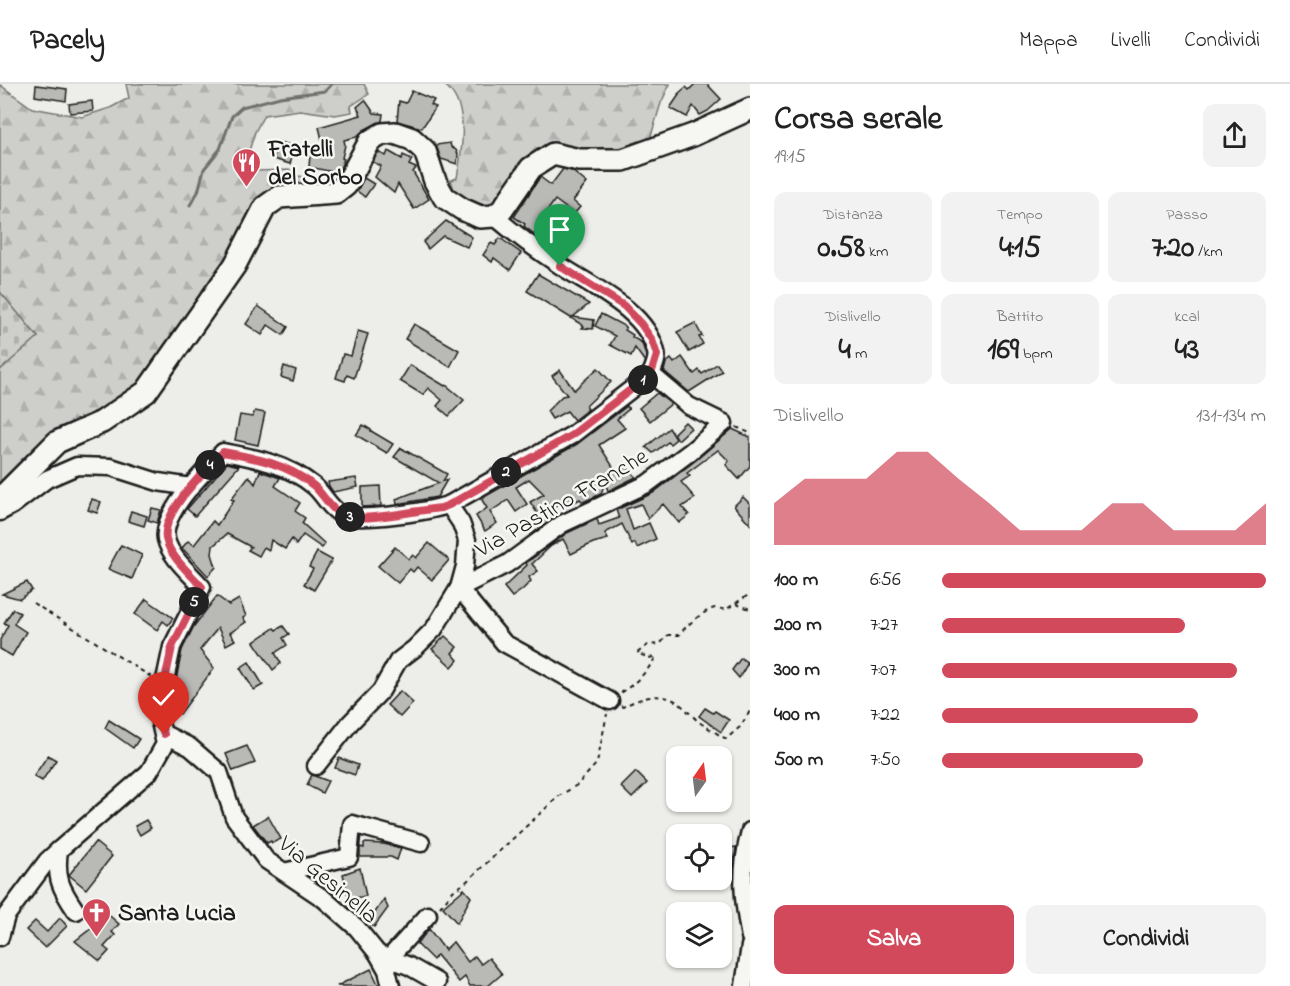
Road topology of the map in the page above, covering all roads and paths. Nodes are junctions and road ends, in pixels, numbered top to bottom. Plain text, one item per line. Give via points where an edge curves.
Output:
1 (750, 108) edge
2 (494, 216) junction
3 (651, 374) junction
4 (191, 487) junction
5 (0, 499) edge
6 (449, 505) junction
7 (0, 512) edge
8 (459, 588) junction
9 (750, 594) edge
10 (33, 603) dead end
11 (736, 604) junction
12 (750, 609) edge
13 (165, 686) junction
14 (610, 701) junction
15 (750, 711) edge
16 (164, 734) junction
17 (316, 766) dead end
18 (750, 831) edge
19 (421, 843) dead end
20 (58, 850) junction
21 (284, 872) junction
22 (76, 911) dead end
23 (428, 915) joint
24 (0, 937) edge
25 (750, 937) edge
26 (750, 946) edge
27 (384, 956) junction
28 (437, 982) dead end
29 (391, 986) edge
30 (744, 986) edge

1 - 2 main road via 693,135 622,160 579,160 552,154 531,168
2 - 3 street via 560,266 624,306 652,340 657,355
2 - 5 main road via 480,217 444,197 425,151 412,139 395,133 382,134 370,141 346,185 336,193 279,197 265,207 235,265 146,392 102,422 57,442
3 - 6 street via 572,435
3 - 8 street, Via Pastino Franche via 689,406 724,423 647,484 562,524 507,564
4 - 6 street via 223,452 284,467 315,486 345,516 376,517
4 - 7 street via 111,468 77,466 46,479
4 - 13 street via 165,527 173,554 202,587 172,647
6 - 8 street, Via Pastino Franche via 466,540
8 - 14 street via 504,643
8 - 17 street via 434,629 398,661 381,691
9 - 11 path
10 - 13 path
11 - 12 path
11 - 14 path via 725,610 708,611 679,634 668,635 660,644 648,645 637,653 656,657 638,681
13 - 16 street via 160,704
14 - 15 path via 623,707 636,700 665,697 726,739 740,728
14 - 23 path via 597,763
16 - 20 street via 165,744 149,772
16 - 21 street, Via Gesinella via 190,747 219,772 234,817 266,860
18 - 25 street via 743,858 743,902
19 - 21 street via 352,824 349,857
20 - 22 street via 62,890
20 - 24 street via 6,916
21 - 27 street, Via Gesinella via 324,899
23 - 27 street
26 - 30 street
27 - 28 street
27 - 29 street, Via Gesinella

